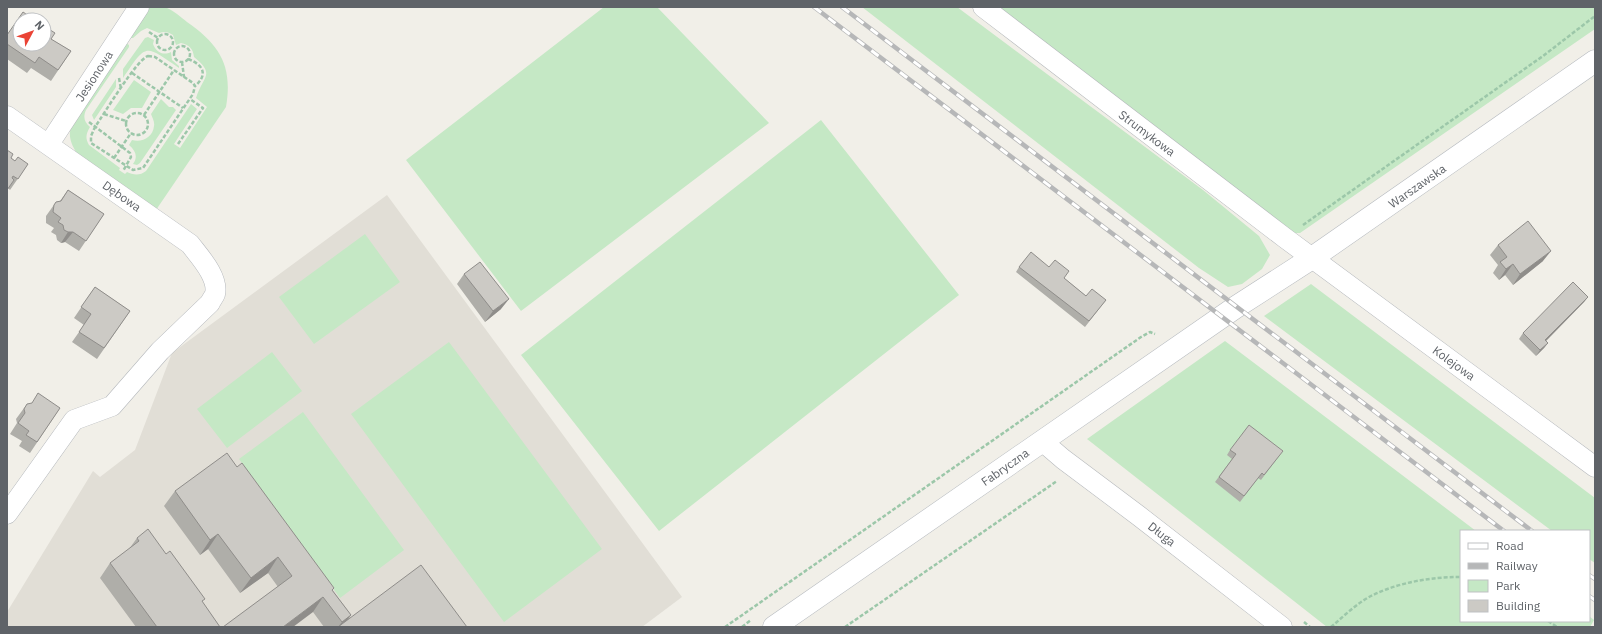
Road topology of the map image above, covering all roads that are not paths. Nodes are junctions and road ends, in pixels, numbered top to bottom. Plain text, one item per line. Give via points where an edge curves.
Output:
1 (139, 7) edge
2 (983, 7) edge
3 (1595, 61) edge
4 (7, 116) edge
5 (50, 144) junction
6 (1312, 258) junction
7 (1236, 307) joint
8 (1042, 441) junction
9 (1595, 467) edge
10 (12, 495) edge
11 (7, 514) edge
12 (774, 627) edge
13 (1282, 627) edge

1 - 5 street, Jesionowa
2 - 6 street, Strumykowa
3 - 6 main road, Warszawska
4 - 5 street, Dębowa
5 - 10 street, Dębowa via 190,244 208,268 214,282 215,294 112,406 74,420
6 - 7 main road, Warszawska
6 - 9 street, Kolejowa
7 - 8 main road, Fabryczna
8 - 12 main road, Fabryczna
8 - 13 street, Długa
10 - 11 street

